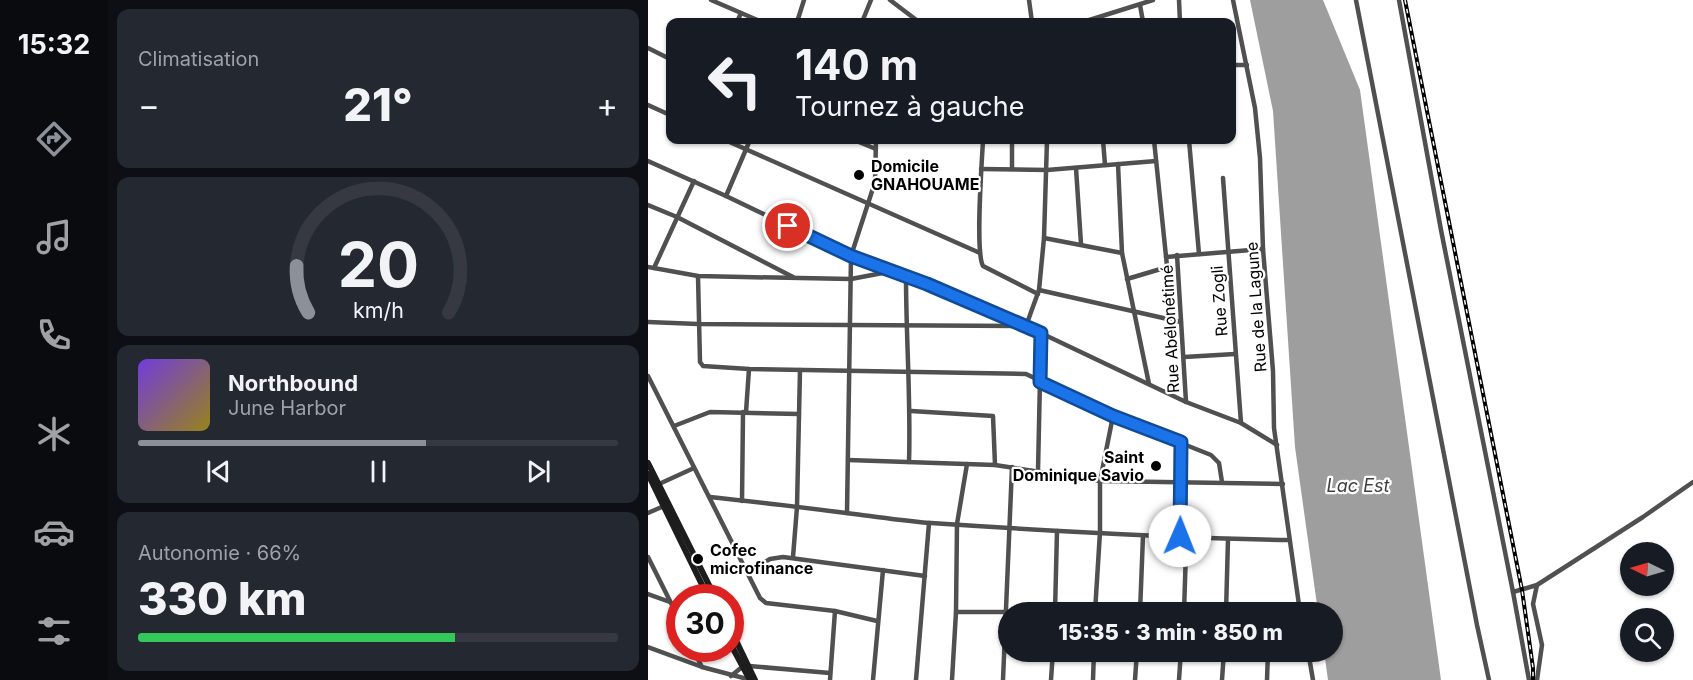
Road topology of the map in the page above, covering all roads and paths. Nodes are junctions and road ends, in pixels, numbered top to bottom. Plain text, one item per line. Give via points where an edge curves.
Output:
1 (711, 0) edge
2 (804, 0) edge
3 (871, 0) edge
4 (890, 0) edge
5 (1029, 0) edge
6 (1153, 0) edge
7 (1179, 0) edge
8 (1233, 0) edge
9 (1356, 0) edge
10 (1399, 0) edge
11 (1140, 5) junction
12 (741, 13) junction
13 (739, 18) edge
14 (753, 18) edge
15 (797, 18) edge
16 (864, 18) edge
17 (914, 18) edge
18 (1031, 18) edge
19 (1104, 18) edge
20 (1142, 18) edge
21 (1180, 18) edge
22 (648, 48) edge
23 (666, 57) edge
24 (1236, 65) edge
25 (1247, 65) junction
26 (648, 105) edge
27 (666, 113) edge
28 (734, 144) edge
29 (748, 144) edge
30 (864, 144) edge
31 (876, 144) edge
32 (983, 144) edge
33 (1012, 144) edge
34 (1047, 144) edge
35 (1103, 144) edge
36 (1154, 144) edge
37 (1189, 144) edge
38 (746, 149) junction
39 (876, 149) junction
40 (648, 161) edge
41 (1156, 161) junction
42 (1118, 164) junction
43 (1105, 165) junction
44 (1076, 168) junction
45 (981, 169) junction
46 (1012, 169) junction
47 (1047, 170) junction
48 (1223, 178) dead end
49 (694, 182) junction
50 (726, 195) junction
51 (869, 203) junction
52 (648, 205) edge
53 (677, 217) junction
54 (1044, 238) junction
55 (1081, 244) junction
56 (1263, 249) junction
57 (980, 253) junction
58 (1228, 253) junction
59 (1122, 254) junction
60 (1199, 254) junction
61 (1178, 255) junction
62 (851, 256) junction
63 (1166, 257) junction
64 (651, 267) edge
65 (891, 271) junction
66 (698, 276) junction
67 (793, 277) junction
68 (906, 277) junction
69 (851, 279) junction
70 (1126, 279) junction
71 (1039, 292) junction
72 (1132, 310) junction
73 (648, 322) edge
74 (1181, 322) junction
75 (698, 324) junction
76 (850, 325) junction
77 (906, 325) junction
78 (1026, 326) junction
79 (1041, 333) junction
80 (1235, 354) junction
81 (1184, 357) junction
82 (748, 369) junction
83 (800, 370) junction
84 (849, 371) junction
85 (909, 372) junction
86 (648, 376) edge
87 (1040, 382) junction
88 (1149, 384) junction
89 (656, 392) junction
90 (648, 396) edge
91 (1186, 402) junction
92 (911, 411) junction
93 (744, 412) junction
94 (799, 414) junction
95 (1113, 416) junction
96 (1241, 423) junction
97 (674, 426) junction
98 (1181, 442) junction
99 (1277, 445) junction
100 (848, 460) junction
101 (648, 462) edge
102 (909, 462) junction
103 (967, 464) junction
104 (995, 465) junction
105 (1012, 467) junction
106 (694, 468) junction
107 (1038, 471) junction
108 (648, 474) edge
109 (1100, 481) junction
110 (1182, 481) junction
111 (1222, 482) junction
112 (1693, 482) edge
113 (659, 484) junction
114 (1283, 484) junction
115 (710, 497) junction
116 (742, 501) junction
117 (664, 506) junction
118 (797, 507) junction
119 (648, 513) edge
120 (847, 513) junction
121 (929, 523) junction
122 (957, 524) junction
123 (1008, 526) junction
124 (1057, 531) junction
125 (1100, 532) junction
126 (1143, 536) junction
127 (1180, 536) junction
128 (1228, 539) junction
129 (1289, 540) junction
130 (648, 557) edge
131 (793, 557) junction
132 (883, 570) junction
133 (747, 573) junction
134 (925, 576) junction
135 (702, 584) edge
136 (709, 584) edge
137 (1537, 585) junction
138 (1513, 592) junction
139 (648, 594) edge
140 (666, 594) edge
141 (666, 601) edge
142 (1007, 602) edge
143 (1055, 602) edge
144 (1096, 602) edge
145 (1140, 602) edge
146 (1184, 602) edge
147 (1226, 602) edge
148 (1298, 602) edge
149 (835, 611) junction
150 (956, 612) junction
151 (998, 612) edge
152 (877, 621) junction
153 (648, 647) edge
154 (699, 662) edge
155 (743, 662) edge
156 (744, 662) edge
157 (1004, 662) edge
158 (1052, 662) edge
159 (1094, 662) edge
160 (1136, 662) edge
161 (1180, 662) edge
162 (1223, 662) edge
163 (1268, 662) edge
164 (1310, 662) edge
165 (702, 667) junction
166 (746, 667) junction
167 (830, 673) junction
168 (731, 676) junction
169 (751, 680) edge
170 (830, 680) edge
171 (873, 680) edge
172 (916, 680) edge
173 (952, 680) edge
174 (1003, 680) edge
175 (1051, 680) edge
176 (1093, 680) edge
177 (1135, 680) edge
178 (1179, 680) edge
179 (1222, 680) edge
180 (1267, 680) edge
181 (1313, 680) edge
182 (1489, 680) edge
183 (1529, 680) edge
184 (1538, 680) edge

1 - 12 street
2 - 15 street
3 - 16 street
4 - 17 street
5 - 18 street
6 - 11 street
7 - 21 street
8 - 25 street, Rue de la Lagune
9 - 182 street
10 - 138 street
11 - 19 street
11 - 20 street
12 - 13 street
12 - 14 street
22 - 23 street
24 - 25 street
25 - 56 street, Rue de la Lagune via 1256,108
26 - 27 street
28 - 38 street
29 - 38 street
30 - 39 street
31 - 39 street
32 - 45 street
33 - 46 street
34 - 47 street
35 - 43 street
36 - 41 street, Rue Abélonétimé
37 - 60 street
38 - 50 street
38 - 51 street
39 - 51 street via 875,182
40 - 49 street
41 - 42 street
41 - 63 street, Rue Abélonétimé
42 - 43 street
42 - 59 street
43 - 44 street
44 - 47 street
44 - 55 street
45 - 46 street
45 - 57 street
46 - 47 street
47 - 54 street
48 - 58 street, Rue Zogli
49 - 50 street
49 - 53 street
50 - 62 street
51 - 57 street
51 - 62 street
52 - 53 street
53 - 64 street
53 - 67 street
54 - 55 street
54 - 71 street
55 - 59 street
56 - 58 street
56 - 99 street, Rue de la Lagune
57 - 71 street via 983,266
58 - 60 street
58 - 80 street, Rue Zogli
59 - 70 street
60 - 61 street
61 - 63 street
61 - 74 street, Rue Abélonétimé
62 - 65 street
62 - 69 street
63 - 70 street via 1164,268
64 - 66 street
65 - 68 street
65 - 69 street
66 - 67 street
66 - 75 street
67 - 69 street
68 - 77 street
68 - 78 street
69 - 76 street
70 - 72 street
71 - 72 street
71 - 78 street
72 - 74 street
72 - 88 street
73 - 75 street
74 - 81 street, Rue Abélonétimé
75 - 76 street
75 - 82 street via 700,364
76 - 77 street
76 - 84 street
77 - 78 street
77 - 85 street
78 - 79 street
79 - 87 street
79 - 88 street
80 - 81 street
80 - 96 street, Rue Zogli
81 - 91 street, Rue Abélonétimé
82 - 83 street
82 - 93 street
83 - 84 street
83 - 94 street
84 - 85 street
84 - 100 street
85 - 87 street via 1022,374
85 - 92 street
86 - 89 street
87 - 95 street
87 - 107 street
88 - 91 street
89 - 90 street
89 - 97 street
91 - 96 street
92 - 102 street
92 - 104 street via 993,416
93 - 94 street
93 - 97 street via 706,413
93 - 116 street
94 - 118 street
95 - 98 street
95 - 109 street
96 - 99 street
97 - 106 street
98 - 110 street
98 - 111 street via 1215,457
99 - 114 street, Rue de la Lagune
100 - 102 street
100 - 120 street
101 - 113 main road
102 - 103 street
103 - 104 street
103 - 122 street
104 - 105 street
105 - 107 street
105 - 123 street
106 - 113 street
106 - 115 street
107 - 109 street
108 - 117 main road
109 - 110 street
109 - 125 street
110 - 111 street
110 - 127 street
111 - 114 street
112 - 137 street
113 - 136 main road
114 - 129 street, Rue de la Lagune
115 - 116 street
115 - 133 street
116 - 118 street
117 - 119 street
117 - 135 main road
118 - 120 street
118 - 131 street
120 - 121 street
121 - 122 street
121 - 134 street
122 - 123 street
122 - 150 street
123 - 124 street
123 - 142 street
124 - 125 street
124 - 143 street
125 - 126 street
125 - 144 street
126 - 127 street
126 - 145 street
127 - 128 street
127 - 146 street via 1186,550
128 - 129 street
128 - 147 street
129 - 148 street, Rue de la Lagune
130 - 140 street
131 - 132 street
131 - 133 street via 770,559
132 - 134 street
132 - 152 street
133 - 149 street via 766,603
134 - 172 street
137 - 138 street
137 - 184 street via 1533,604 1542,645
138 - 183 street
139 - 141 street
149 - 152 street
149 - 167 street
150 - 151 street
150 - 173 street
152 - 171 street
153 - 165 street
154 - 165 street
155 - 166 main road
156 - 166 main road
157 - 174 street
158 - 175 street
159 - 176 street
160 - 177 street
161 - 178 street
162 - 179 street
163 - 180 street
164 - 181 street
165 - 168 street
166 - 167 street
166 - 168 street
166 - 169 main road
167 - 170 street
168 - 169 street

